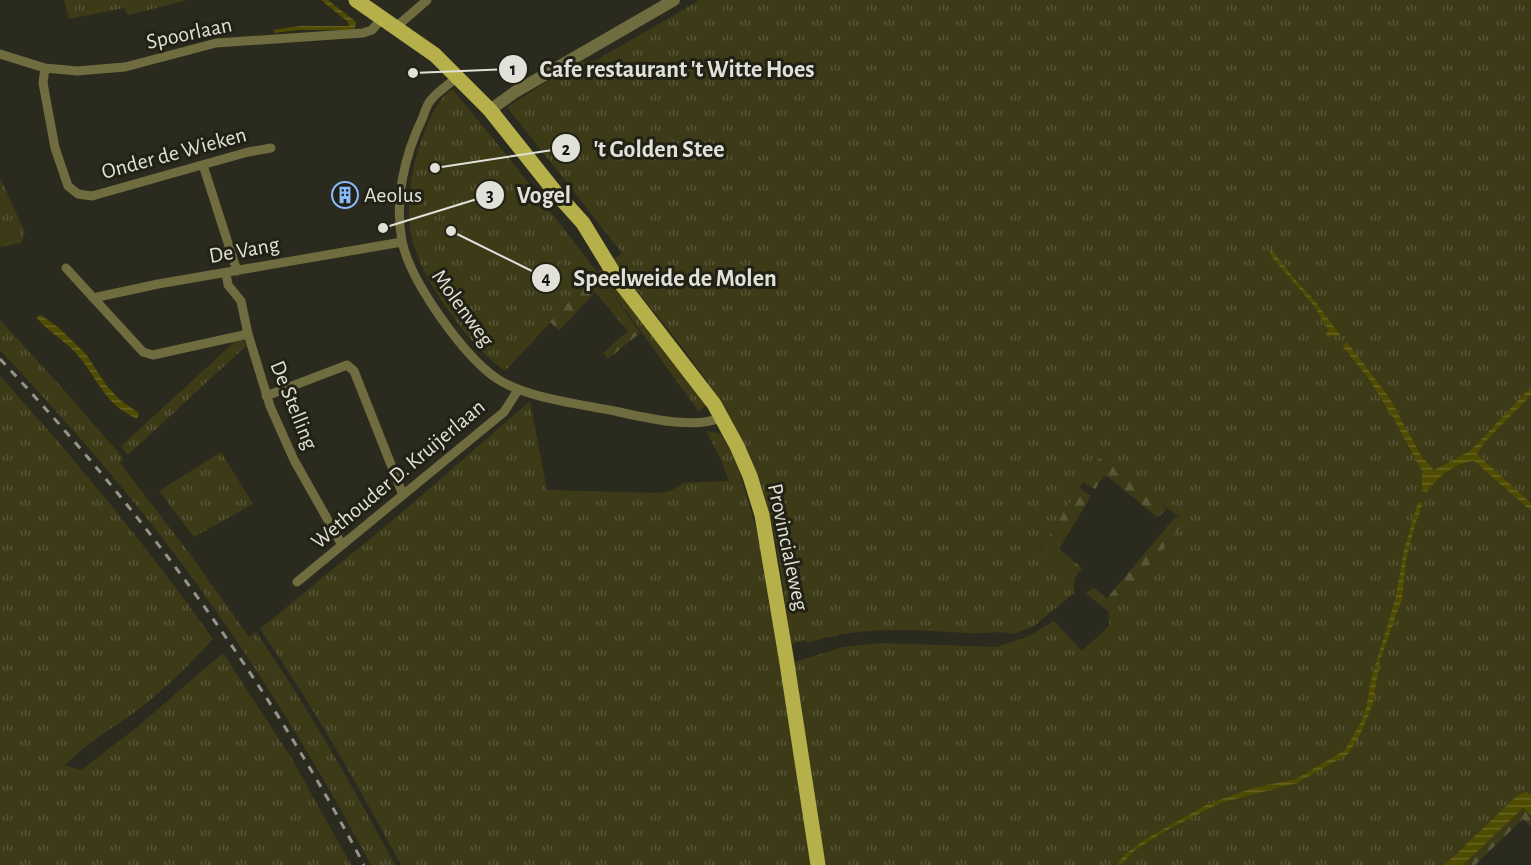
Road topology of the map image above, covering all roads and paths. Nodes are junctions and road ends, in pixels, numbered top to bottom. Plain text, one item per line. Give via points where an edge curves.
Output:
1 (356, 0) edge
2 (427, 0) edge
3 (674, 0) edge
4 (382, 18) junction
5 (396, 27) junction
6 (0, 54) edge
7 (45, 68) junction
8 (458, 76) junction
9 (490, 110) junction
10 (271, 148) dead end
11 (203, 165) junction
12 (402, 242) junction
13 (66, 268) dead end
14 (237, 271) junction
15 (226, 273) junction
16 (93, 298) junction
17 (248, 334) junction
18 (518, 390) junction
19 (266, 396) junction
20 (722, 417) junction
21 (403, 495) junction
22 (342, 545) junction
23 (297, 582) dead end
24 (818, 865) edge

1 - 4 main road, Provincialeweg
2 - 5 street
3 - 9 street
4 - 5 main road, Provincialeweg
4 - 7 street, Spoorlaan via 372,30 363,33 216,44 125,68
5 - 8 main road, Provincialeweg
6 - 7 street, Spoorlaan
7 - 11 street, Onder de Wieken via 43,83 55,148 68,186 78,194 92,196
8 - 9 main road, Provincialeweg
8 - 12 street, Molenweg via 430,100 411,141 399,212
9 - 20 main road, Provincialeweg via 556,193 587,245 616,277
10 - 11 street, Onder de Wieken
11 - 14 street
12 - 14 street, De Vang
12 - 18 street, Molenweg via 414,274 451,332 496,378
13 - 16 street
14 - 15 street, De Vang
15 - 16 street, De Vang
15 - 17 street, De Stelling via 228,285 241,301
16 - 17 street via 143,352 153,355
17 - 19 street, De Stelling
18 - 20 street, Molenweg via 654,419 701,423
18 - 21 street, Wethouder D. Kruijerlaan via 504,412
19 - 21 street via 347,365 354,370
19 - 22 street, De Stelling via 294,460
20 - 24 main road, Provincialeweg via 750,476 765,531
21 - 22 street, Wethouder D. Kruijerlaan
22 - 23 street, Wethouder D. Kruijerlaan

